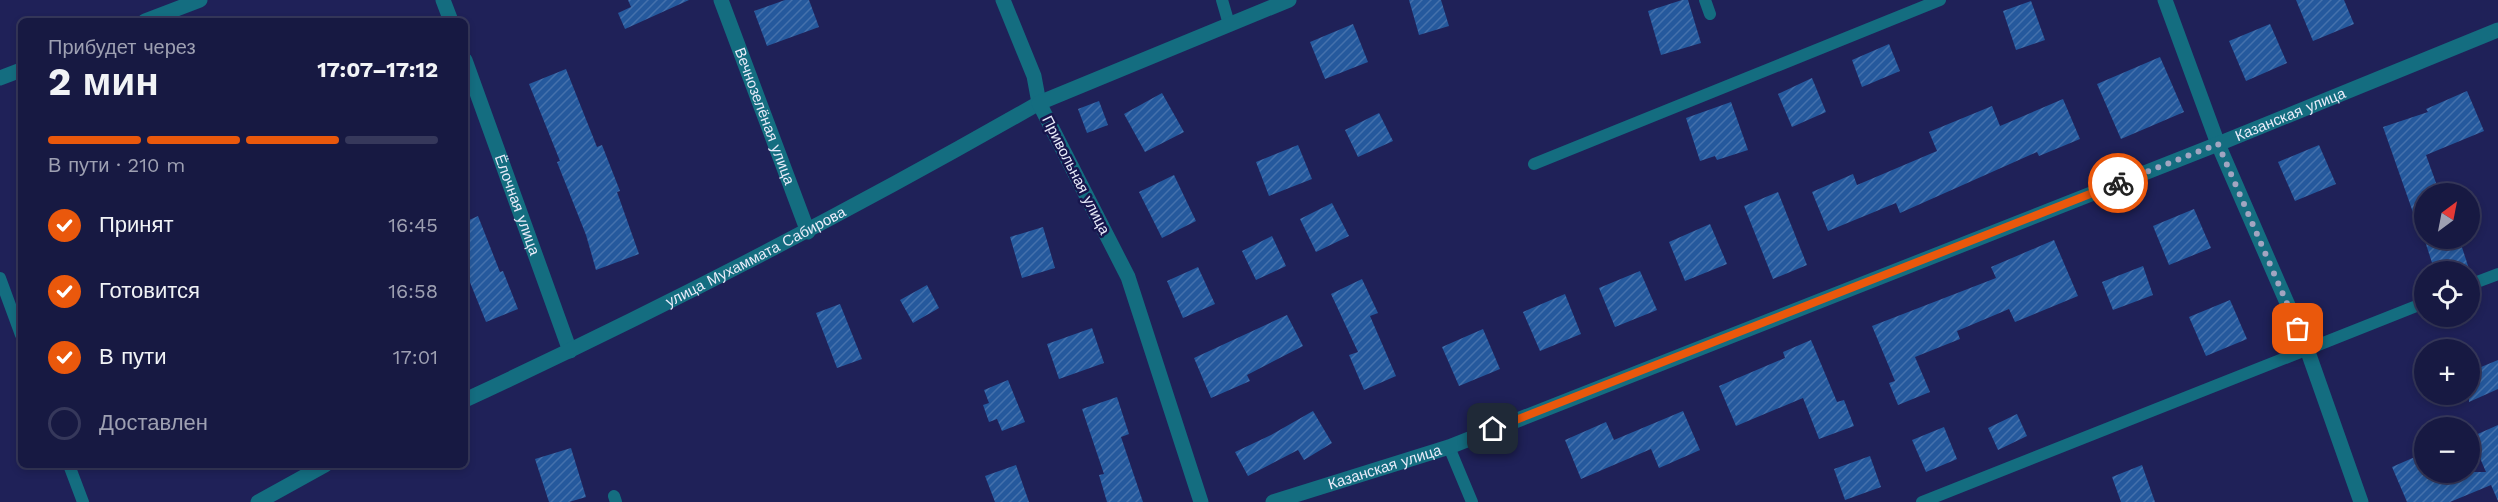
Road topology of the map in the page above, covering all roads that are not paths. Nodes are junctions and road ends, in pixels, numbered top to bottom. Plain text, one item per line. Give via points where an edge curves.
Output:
1 (200, 0) edge
2 (443, 0) edge
3 (721, 0) edge
4 (1003, 0) edge
5 (1222, 0) edge
6 (1289, 0) edge
7 (1705, 0) edge
8 (1940, 0) edge
9 (2165, 0) edge
10 (168, 11) edge
11 (1710, 14) dead end
12 (152, 18) edge
13 (450, 18) edge
14 (1229, 24) junction
15 (2498, 30) edge
16 (468, 68) edge
17 (18, 71) edge
18 (0, 78) edge
19 (1039, 103) junction
20 (2218, 144) junction
21 (1534, 164) dead end
22 (808, 232) junction
23 (2498, 274) edge
24 (0, 278) edge
25 (2480, 281) edge
26 (2414, 307) edge
27 (18, 327) edge
28 (2307, 349) junction
29 (570, 351) junction
30 (468, 399) edge
31 (1449, 447) junction
32 (70, 468) edge
33 (320, 468) edge
34 (83, 502) edge
35 (258, 502) edge
36 (1201, 502) edge
37 (1273, 502) edge
38 (1472, 502) edge
39 (1922, 502) edge
40 (2361, 502) edge

1 - 10 street
2 - 13 street
3 - 22 street, Вечнозелёная улица
4 - 19 street via 1034,76
5 - 14 lane
6 - 14 street, Привольная улица
7 - 11 lane
8 - 21 lane
9 - 20 street
10 - 12 street
14 - 19 street, Привольная улица
15 - 20 street, Казанская улица
16 - 29 street, Ёлочная улица
17 - 18 street
19 - 22 street, улица Мухаммата Сабирова
19 - 36 street, Привольная улица via 1128,277
20 - 28 street
20 - 31 street, Казанская улица
22 - 29 street, улица Мухаммата Сабирова
23 - 25 lane
24 - 27 lane
26 - 28 lane
28 - 39 lane
28 - 40 street
29 - 30 street, улица Мухаммата Сабирова
31 - 37 street, Казанская улица
31 - 38 lane
32 - 34 lane
33 - 35 street

